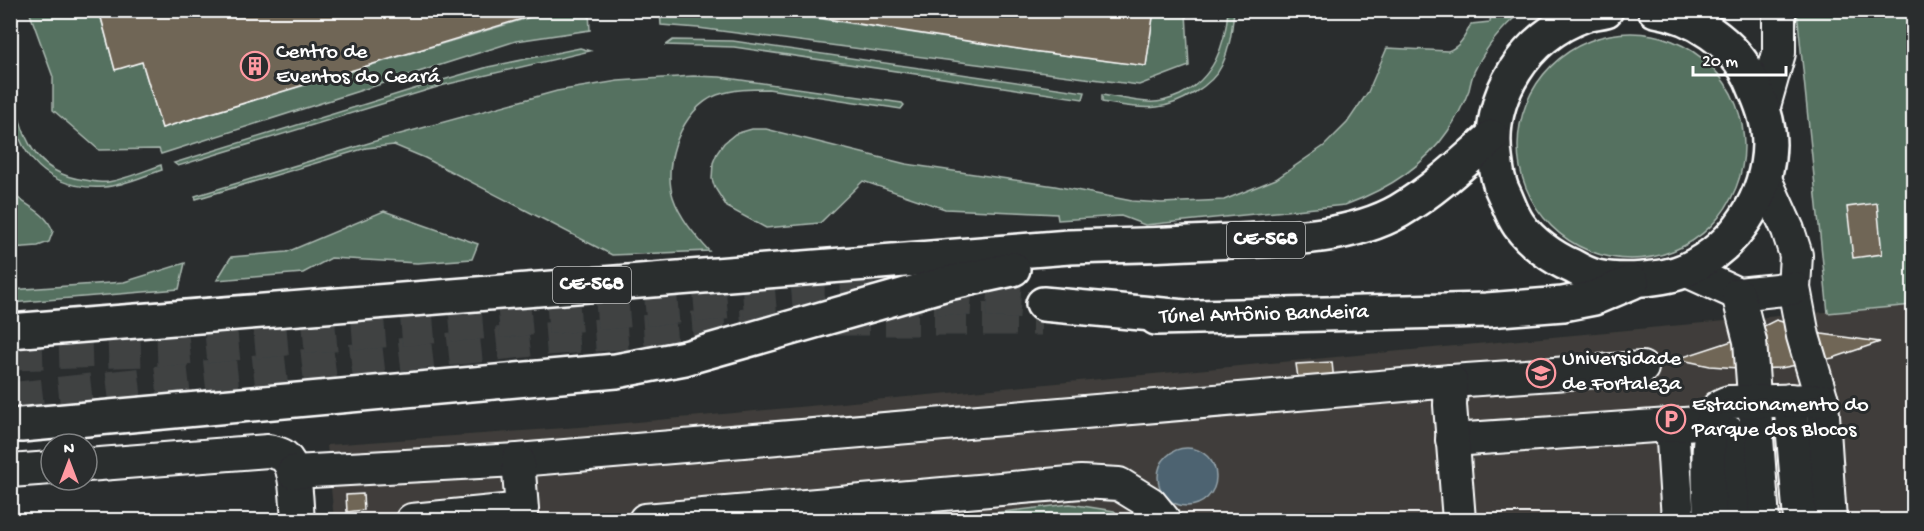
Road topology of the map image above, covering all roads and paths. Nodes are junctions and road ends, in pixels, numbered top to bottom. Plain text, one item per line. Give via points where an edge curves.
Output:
1 (1655, 10) edge
2 (1779, 10) edge
3 (1593, 12) edge
4 (1764, 106) junction
5 (1492, 137) junction
6 (1765, 179) junction
7 (1174, 245) junction
8 (1685, 270) junction
9 (1636, 280) junction
10 (1794, 288) junction
11 (1738, 294) junction
12 (1042, 311) tunnel mouth
13 (10, 332) edge
14 (1642, 368) dead end
15 (1451, 381) junction
16 (1766, 404) junction
17 (21, 425) dead end
18 (1672, 425) junction
19 (1452, 440) junction
20 (518, 460) junction
21 (99, 464) edge
22 (39, 469) edge
23 (10, 471) edge
24 (293, 472) junction
25 (1079, 514) dead end
26 (524, 515) edge
27 (298, 520) edge
28 (412, 520) edge
29 (645, 520) edge
30 (1082, 520) edge
31 (1164, 520) edge
32 (1459, 520) edge
33 (1678, 520) edge
34 (1710, 520) edge
35 (1733, 520) edge
36 (1749, 520) edge
37 (1763, 520) edge
38 (1781, 520) edge
39 (1800, 520) edge
40 (1814, 520) edge
41 (1830, 520) edge

1 - 4 main road via 1673,13 1713,34 1744,66
2 - 4 street via 1779,53
3 - 5 main road via 1548,33 1520,62 1500,98
4 - 6 main road via 1769,143
5 - 7 main road, CE-568 via 1444,180 1398,211 1357,228 1286,238
5 - 9 main road via 1498,183 1519,225 1553,258 1595,277
6 - 8 main road via 1750,213 1722,247
6 - 10 street via 1796,255
7 - 13 main road, CE-568 via 1069,247
7 - 17 main road via 1076,263 1010,269 685,358 616,371
8 - 9 main road
8 - 11 street
9 - 12 main road, Túnel Antônio Bandeira via 1594,298 1487,310 1185,317
10 - 11 street
10 - 16 street via 1803,336
11 - 16 street
14 - 15 street
15 - 19 street
15 - 20 street
16 - 18 street
16 - 34 street via 1710,443
16 - 35 street
16 - 36 street
16 - 37 street
16 - 38 street
16 - 39 street
16 - 40 street
16 - 41 street
18 - 19 street
18 - 33 street
19 - 32 street
20 - 24 street
20 - 26 street
21 - 24 street via 268,451 282,455
22 - 23 street
24 - 27 street
25 - 30 path
26 - 28 street
29 - 31 street via 1081,482 1119,484 1150,503

